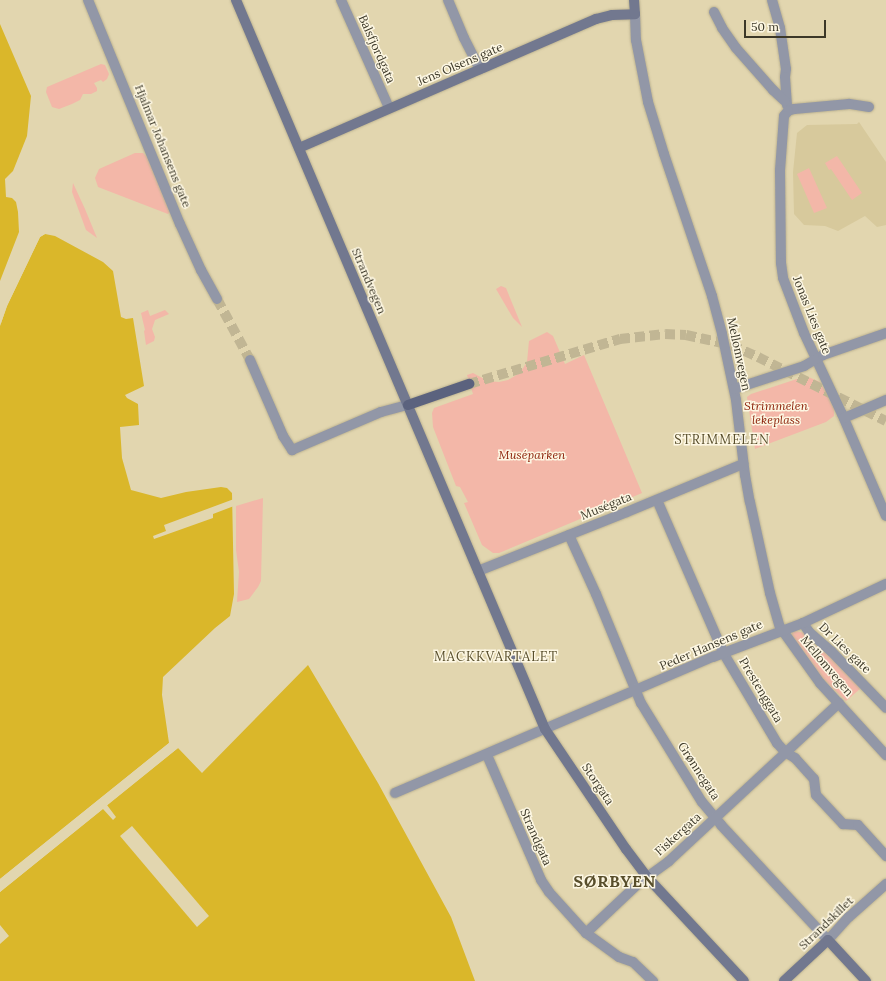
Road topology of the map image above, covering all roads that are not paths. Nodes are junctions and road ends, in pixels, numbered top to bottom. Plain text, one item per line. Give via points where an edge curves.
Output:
1 (88, 0) edge
2 (236, 0) edge
3 (341, 0) edge
4 (448, 0) edge
5 (634, 0) edge
6 (772, 0) edge
7 (714, 12) dead end
8 (635, 14) junction
9 (480, 69) junction
10 (787, 106) junction
11 (869, 107) dead end
12 (389, 108) junction
13 (299, 148) junction
14 (217, 299) tunnel mouth
15 (886, 333) edge
16 (250, 360) tunnel mouth
17 (816, 360) junction
18 (469, 384) tunnel mouth
19 (734, 390) junction
20 (886, 400) edge
21 (408, 405) junction
22 (844, 418) junction
23 (744, 464) junction
24 (657, 500) junction
25 (886, 516) edge
26 (569, 535) junction
27 (478, 571) junction
28 (886, 584) edge
29 (803, 623) junction
30 (782, 630) junction
31 (724, 654) junction
32 (637, 691) junction
33 (839, 703) junction
34 (886, 708) edge
35 (545, 729) junction
36 (785, 752) junction
37 (487, 755) junction
38 (886, 755) edge
39 (395, 793) dead end
40 (715, 818) junction
41 (886, 856) edge
42 (647, 878) junction
43 (886, 884) edge
44 (586, 933) junction
45 (828, 940) junction
46 (653, 981) edge
47 (744, 981) edge
48 (784, 981) edge
49 (866, 981) edge

1 - 14 street, Hjalmar Johansens gate via 180,224
2 - 13 street, Strandvegen
3 - 12 street, Balsfjordgata
4 - 9 street
5 - 8 street, Mellomvegen
6 - 10 street, Jonas Lies gate via 780,28 786,69
7 - 10 street via 736,48
8 - 9 street, Jens Olsens gate via 596,18
8 - 19 street, Mellomvegen via 636,40 648,102 712,296
9 - 12 street, Jens Olsens gate
10 - 11 street via 849,104
10 - 17 street, Jonas Lies gate via 782,122 780,170 781,263 789,295
12 - 13 street, Jens Olsens gate
13 - 21 street, Strandvegen
15 - 17 street via 823,355
16 - 21 street via 292,450 381,412
17 - 19 street
17 - 22 street, Jonas Lies gate
18 - 21 main road
19 - 23 street, Mellomvegen
20 - 22 street
21 - 27 street, Strandvegen
22 - 25 street, Jonas Lies gate
23 - 24 street, Muségata
23 - 30 street, Mellomvegen via 770,593
24 - 26 street, Muségata
24 - 31 street, Prestenggata
26 - 27 street, Muségata
26 - 32 street, Grønnegata
27 - 35 street, Storgata
28 - 29 street, Peder Hansens gate
29 - 30 street, Peder Hansens gate
29 - 34 street, Dr Lies gate
30 - 31 street, Peder Hansens gate
30 - 33 street, Mellomvegen via 811,671
31 - 32 street, Peder Hansens gate
31 - 36 street, Prestenggata via 777,743
32 - 35 street, Peder Hansens gate
32 - 40 street, Grønnegata via 641,703 661,736 702,802
33 - 36 street, Fiskergata
33 - 38 street, Mellomvegen
35 - 37 street, Peder Hansens gate
35 - 42 street, Storgata
36 - 40 street, Fiskergata
36 - 41 street, Prestenggata via 795,758 814,779 816,795 842,824 858,825
37 - 39 street
37 - 44 street, Strandgata via 541,880
40 - 42 street, Fiskergata
40 - 45 street, Grønnegata
42 - 44 street, Fiskergata
42 - 47 street, Storgata
43 - 45 street, Strandskillet
44 - 46 street, Strandgata via 619,957 633,962
45 - 48 street, Strandskillet
45 - 49 street, Grønnegata

